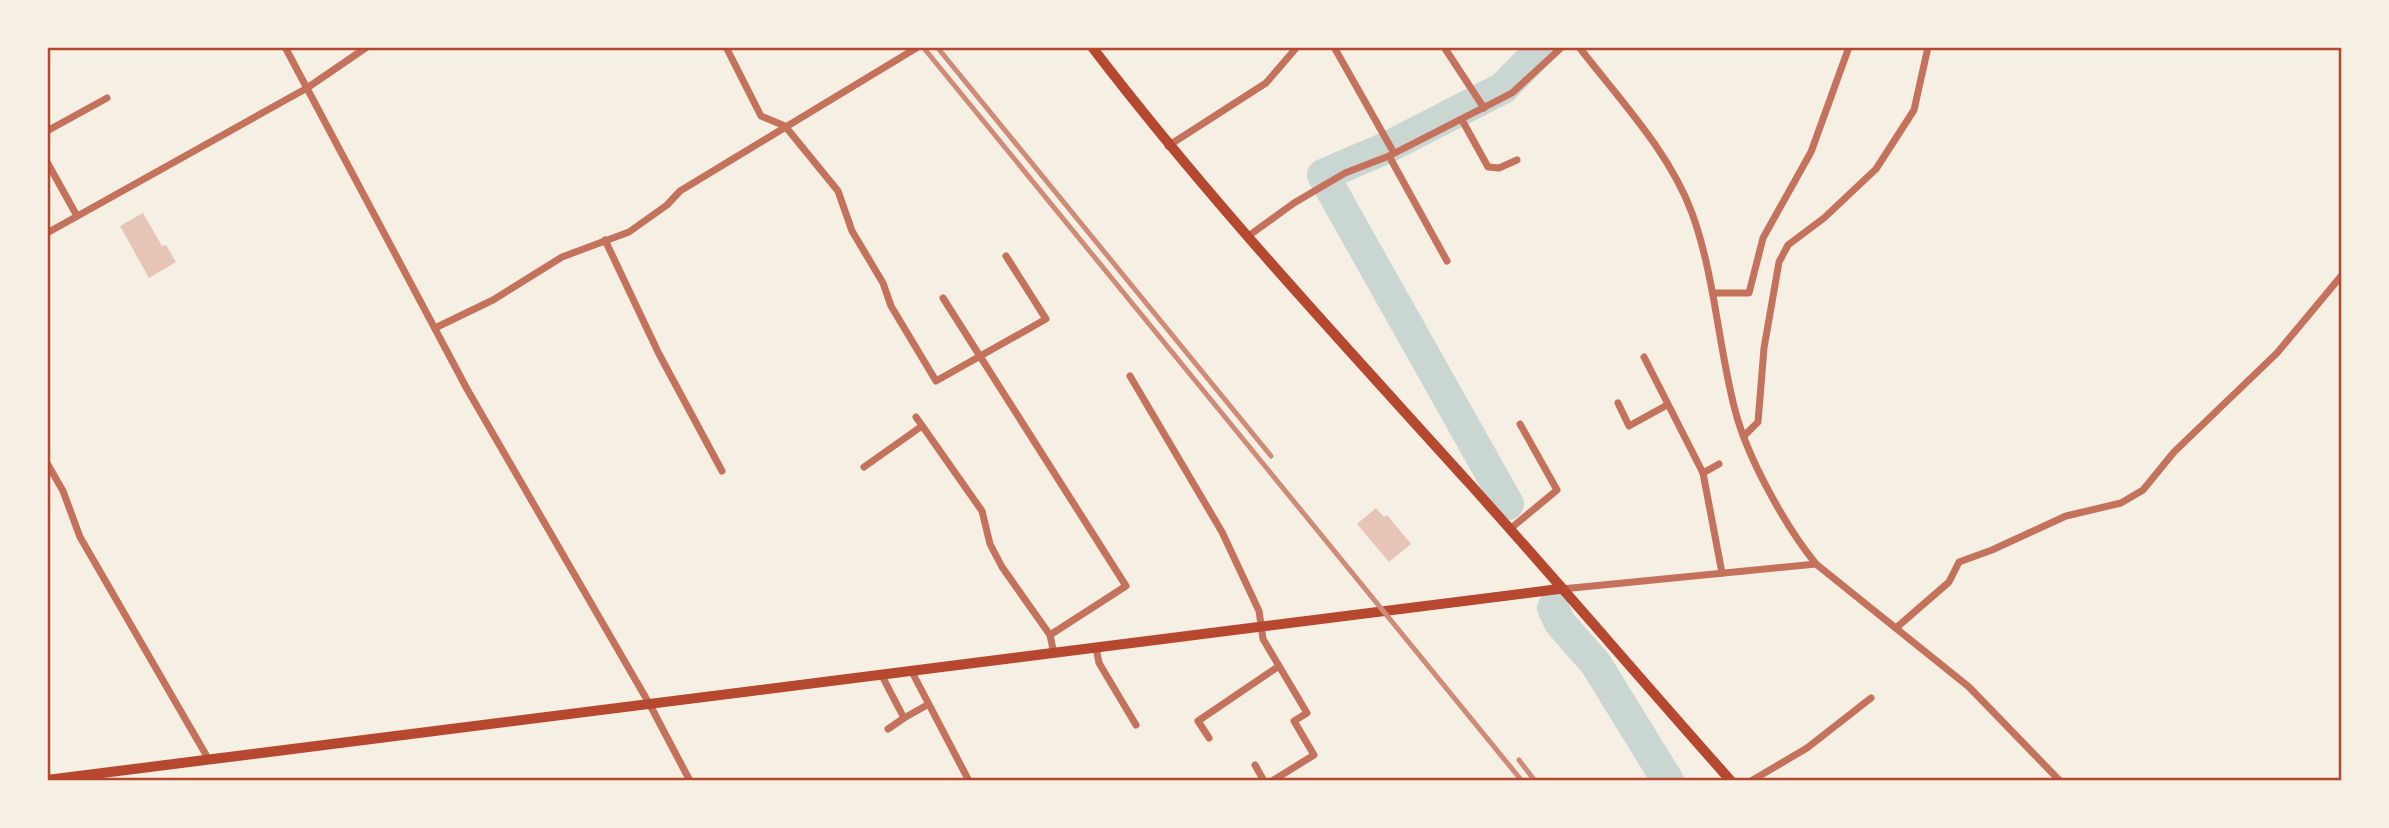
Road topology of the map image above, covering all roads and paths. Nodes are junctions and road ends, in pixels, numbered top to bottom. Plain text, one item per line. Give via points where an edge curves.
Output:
1 (285, 47) edge
2 (367, 47) edge
3 (726, 47) edge
4 (918, 47) edge
5 (1092, 47) edge
6 (1297, 47) edge
7 (1334, 47) edge
8 (1444, 47) edge
9 (1562, 47) edge
10 (1579, 47) edge
11 (1849, 47) edge
12 (1928, 47) edge
13 (307, 88) junction
14 (107, 97) dead end
15 (1484, 108) junction
16 (1462, 120) junction
17 (785, 126) junction
18 (47, 131) edge
19 (1168, 146) junction
20 (1392, 155) junction
21 (1517, 160) dead end
22 (47, 162) edge
23 (77, 216) junction
24 (47, 233) edge
25 (1246, 238) junction
26 (605, 240) junction
27 (1006, 256) dead end
28 (1447, 261) dead end
29 (2342, 275) edge
30 (1713, 293) junction
31 (943, 298) dead end
32 (435, 328) junction
33 (1644, 356) dead end
34 (981, 358) junction
35 (1130, 376) dead end
36 (1618, 403) dead end
37 (1667, 405) junction
38 (916, 417) dead end
39 (1521, 424) dead end
40 (922, 426) junction
41 (1745, 435) junction
42 (47, 463) edge
43 (1719, 464) dead end
44 (864, 467) dead end
45 (722, 471) dead end
46 (1703, 473) junction
47 (1510, 529) junction
48 (1816, 564) junction
49 (1722, 573) junction
50 (1559, 589) junction
51 (1261, 627) junction
52 (1896, 628) junction
53 (1050, 635) junction
54 (1096, 648) junction
55 (1054, 654) junction
56 (1279, 666) junction
57 (912, 672) junction
58 (883, 676) junction
59 (1871, 698) dead end
60 (650, 705) junction
61 (927, 705) junction
62 (904, 718) junction
63 (1136, 725) dead end
64 (888, 729) dead end
65 (1209, 738) dead end
66 (209, 760) junction
67 (1255, 765) dead end
68 (49, 780) edge
69 (690, 781) edge
70 (968, 781) edge
71 (1264, 781) edge
72 (1272, 781) edge
73 (1731, 781) edge
74 (1751, 781) edge
75 (2060, 781) edge

1 - 13 street
2 - 13 street
3 - 17 street via 761,116
4 - 17 street
5 - 19 main road
6 - 19 street via 1266,83
7 - 20 street
8 - 15 street
9 - 15 street via 1512,93
10 - 30 street via 1679,184 1703,247
11 - 30 street via 1811,152 1763,238 1749,293
12 - 41 street via 1914,110 1876,169 1788,245 1779,262 1763,348 1758,422
13 - 23 street
13 - 32 street
14 - 18 street
15 - 16 street
16 - 20 street
16 - 21 street via 1488,167 1499,168
17 - 26 street via 680,191 629,232
17 - 34 street via 838,191 852,231 936,381
19 - 25 main road
20 - 25 street via 1332,181
20 - 28 street
22 - 23 street
23 - 24 street
25 - 47 main road
26 - 32 street via 562,257 493,300
26 - 45 street
27 - 34 street via 1046,320
29 - 52 street via 2277,353 2174,452 2143,490 2121,503 2066,516 1959,562 1949,583
30 - 41 street via 1735,412
31 - 34 street
32 - 60 street
33 - 37 street
34 - 53 street via 1126,586
35 - 51 street via 1222,532 1259,611
36 - 37 street via 1629,426
37 - 46 street
38 - 40 street
39 - 47 street via 1557,490
40 - 44 street
40 - 53 street via 982,511 990,544 1002,567
41 - 48 street via 1758,470
42 - 66 street via 80,537
43 - 46 street
46 - 49 street
47 - 50 main road
48 - 49 street
48 - 52 street
49 - 50 street
50 - 51 main road
50 - 73 main road
51 - 54 main road
51 - 56 street
52 - 75 street via 1969,687
53 - 55 street
54 - 55 main road
54 - 63 street
55 - 57 main road
56 - 65 street via 1198,721
56 - 72 street via 1307,713 1294,721 1314,755
57 - 58 main road
57 - 61 street
58 - 60 main road
58 - 62 street
59 - 74 street via 1807,748
60 - 66 main road
60 - 69 street
61 - 62 street
61 - 70 street
62 - 64 street
66 - 68 main road
67 - 71 street

